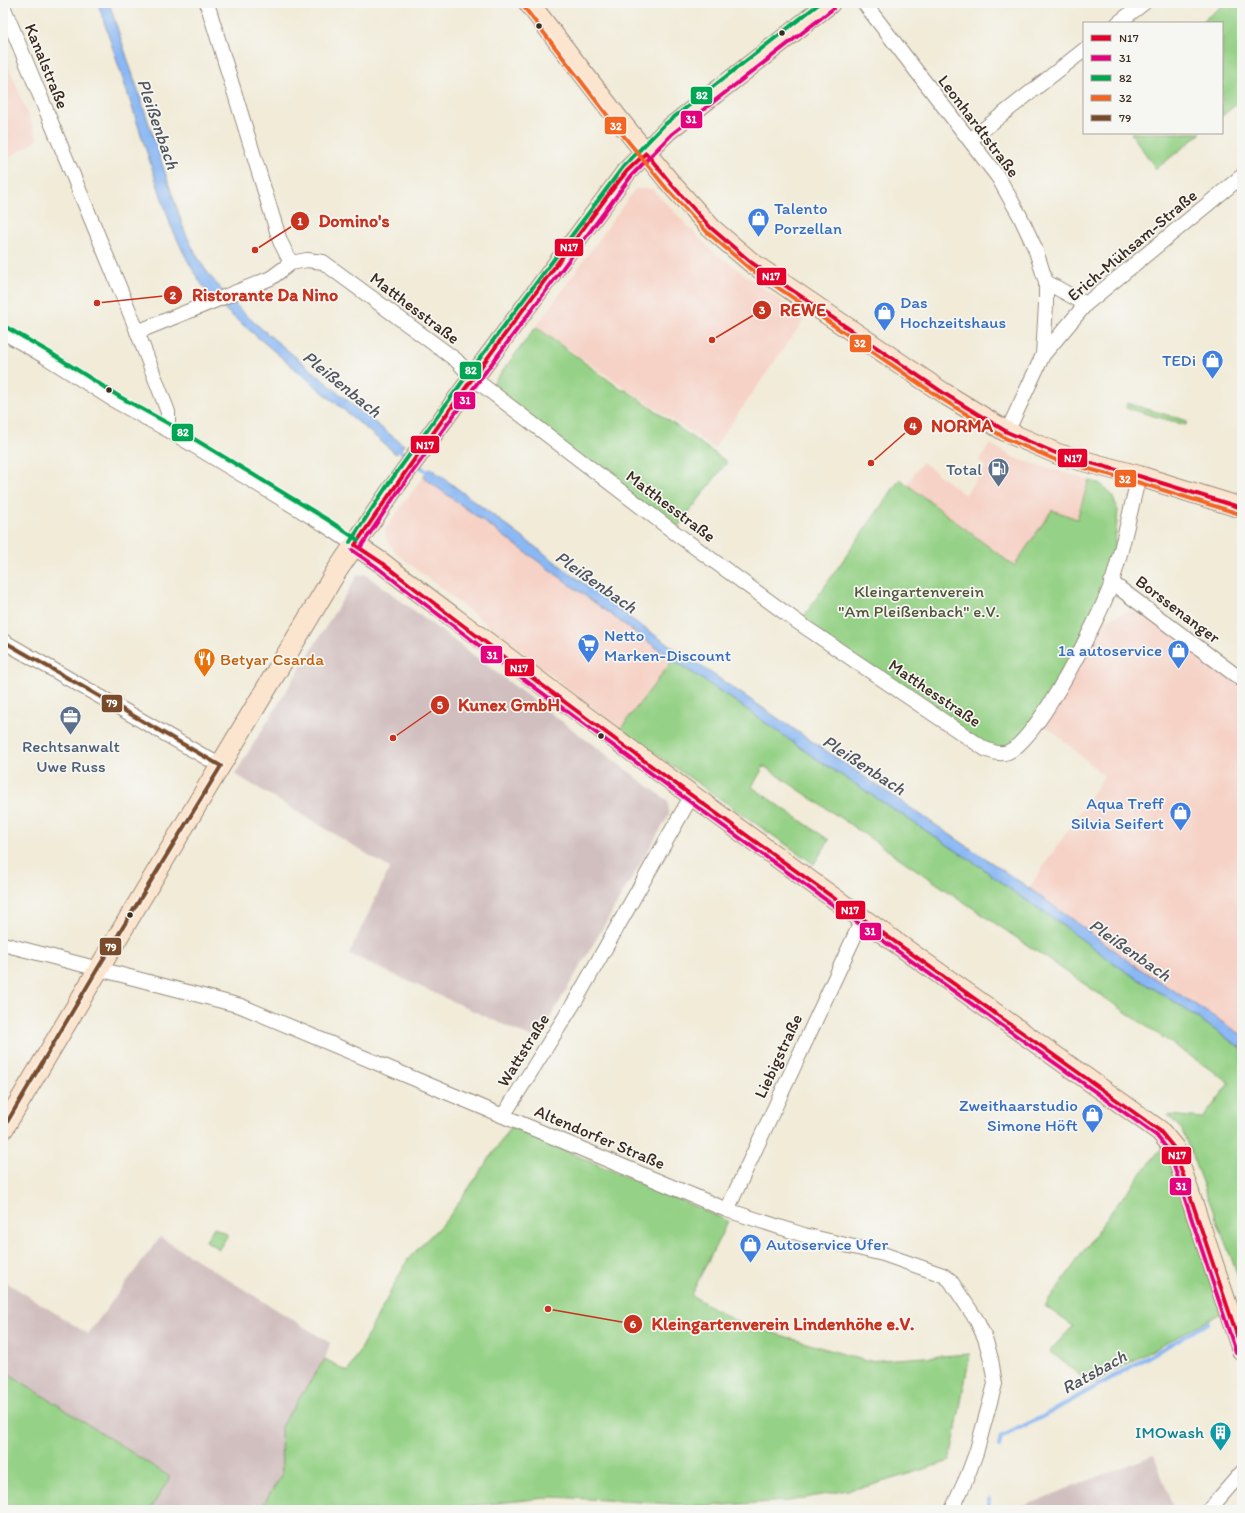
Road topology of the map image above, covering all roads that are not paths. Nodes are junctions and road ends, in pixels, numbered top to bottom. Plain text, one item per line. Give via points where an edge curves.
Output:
1 (207, 3) edge
2 (529, 3) edge
3 (864, 3) edge
4 (1144, 3) edge
5 (3, 6) edge
6 (819, 7) edge
7 (1119, 22) edge
8 (1083, 51) edge
9 (970, 140) junction
10 (646, 153) junction
11 (1242, 176) edge
12 (291, 263) junction
13 (1046, 282) junction
14 (1086, 304) junction
15 (3, 332) edge
16 (138, 332) junction
17 (1044, 354) junction
18 (473, 378) junction
19 (168, 430) junction
20 (1007, 432) junction
21 (1139, 476) junction
22 (1242, 508) edge
23 (355, 545) junction
24 (1111, 582) junction
25 (3, 641) edge
26 (1242, 680) edge
27 (221, 766) junction
28 (692, 795) junction
29 (863, 918) junction
30 (3, 944) edge
31 (98, 968) junction
32 (503, 1116) junction
33 (3, 1129) edge
34 (727, 1210) junction
35 (1242, 1350) edge
36 (1242, 1472) edge
37 (952, 1510) edge
38 (1209, 1510) edge

1 - 12 street via 280,241
2 - 10 street
3 - 9 street, Leonhardtstraße
4 - 7 street
5 - 16 street, Kanalstraße
6 - 10 street via 668,130
8 - 9 street
9 - 13 street, Leonhardtstraße via 998,178 1020,216 1035,248
10 - 18 street via 616,185
10 - 20 street via 711,228 752,263 945,394
11 - 14 street, Erich-Mühsam-Straße
12 - 16 street via 270,278
12 - 18 street, Matthesstraße via 307,260 323,262 456,360
13 - 14 street
13 - 17 street, Leonhardtstraße
14 - 17 street, Erich-Mühsam-Straße
15 - 19 street
16 - 19 street, Kanalstraße via 168,412
17 - 20 street, Erich-Mühsam-Straße
18 - 23 street
18 - 24 street, Matthesstraße via 669,528 799,622 985,749 998,754 1008,752 1018,745 1039,719 1092,628
19 - 23 street
20 - 21 street via 1058,454
21 - 22 street
21 - 24 street, Matthesstraße
23 - 27 street via 333,577
23 - 28 street via 382,562
24 - 26 street, Borssenanger
25 - 27 street
27 - 31 street
28 - 29 street
28 - 32 street, Wattstraße via 577,998
29 - 34 street, Liebigstraße
29 - 35 street via 1167,1138 1183,1171
30 - 31 street, Altendorfer Straße
31 - 32 street, Altendorfer Straße via 241,1006
31 - 33 street
32 - 34 street, Altendorfer Straße
34 - 37 street, Altendorfer Straße via 804,1235 883,1254 943,1275 950,1280 976,1319 985,1338 995,1384 976,1453
36 - 38 street

